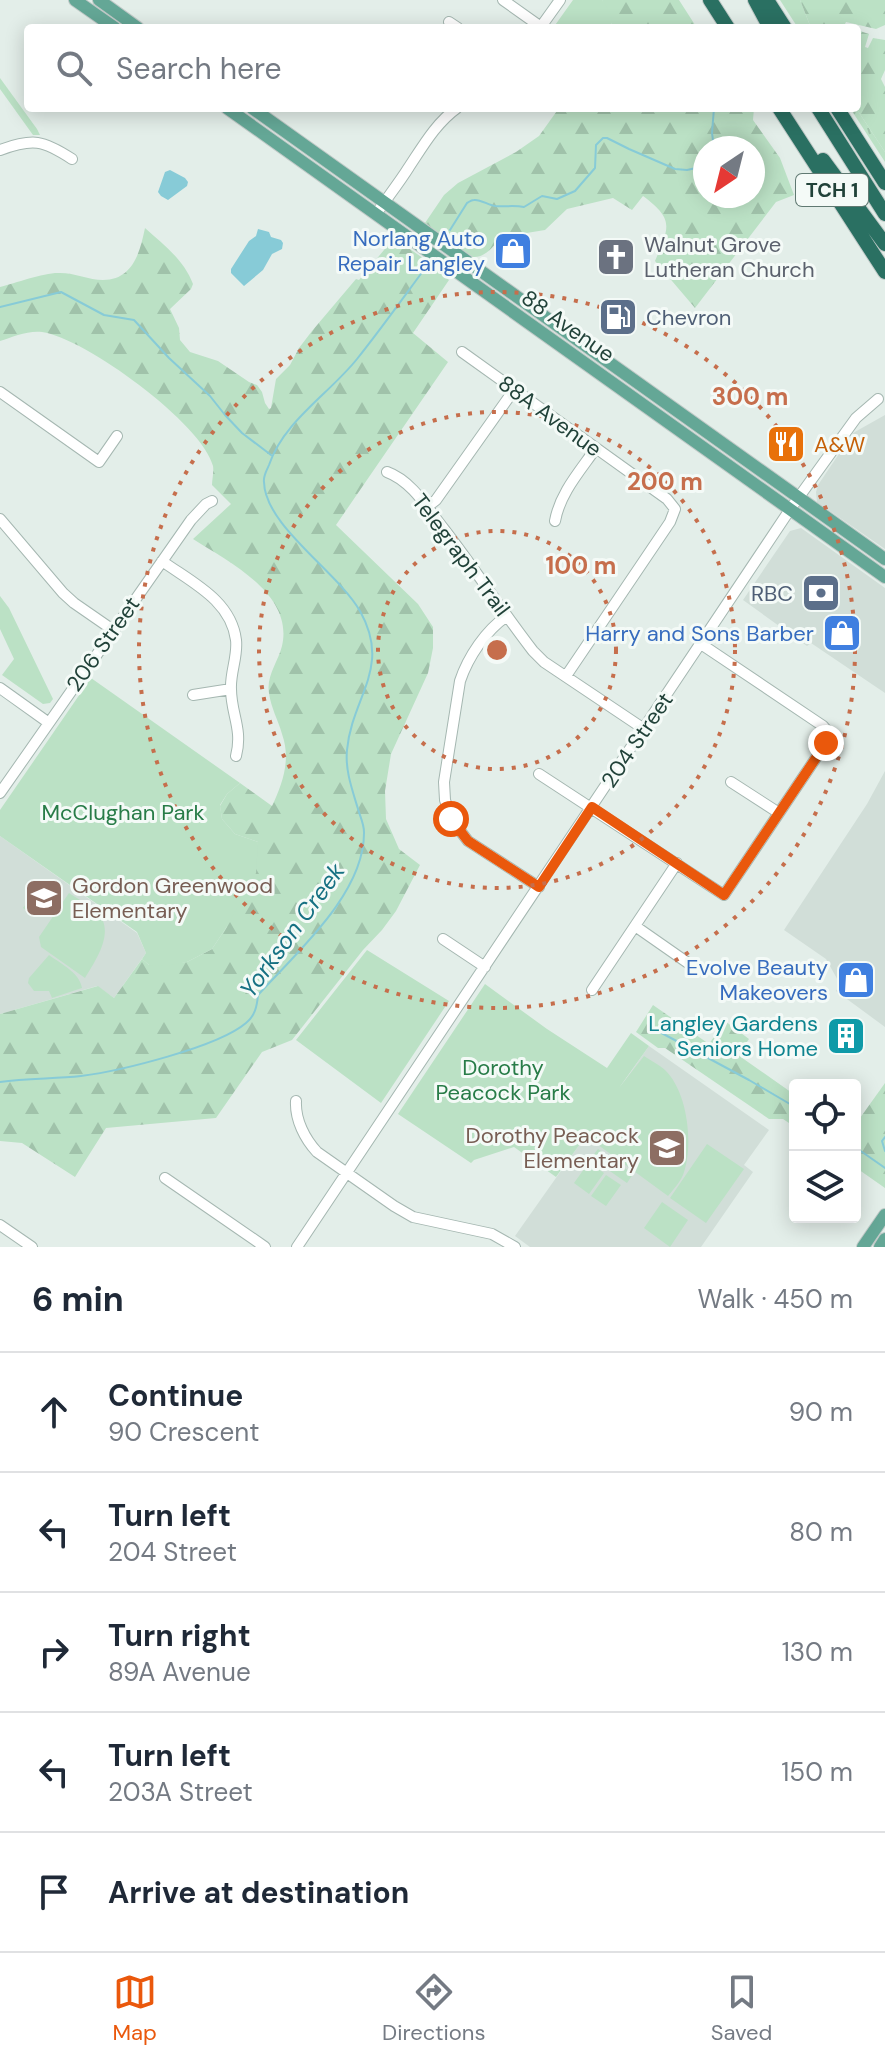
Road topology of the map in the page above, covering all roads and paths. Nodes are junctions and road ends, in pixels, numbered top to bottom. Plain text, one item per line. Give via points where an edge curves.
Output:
1 (75, 0) edge
2 (99, 0) edge
3 (503, 0) edge
4 (560, 0) edge
5 (710, 0) edge
6 (755, 0) edge
7 (767, 0) edge
8 (109, 24) edge
9 (132, 24) edge
10 (535, 24) edge
11 (543, 24) edge
12 (725, 24) edge
13 (768, 24) edge
14 (782, 24) edge
15 (232, 112) edge
16 (258, 112) edge
17 (453, 112) edge
18 (785, 112) edge
19 (785, 112) edge
20 (821, 112) edge
21 (840, 112) edge
22 (271, 140) junction
23 (0, 150) edge
24 (72, 159) dead end
25 (339, 169) junction
26 (885, 183) edge
27 (385, 202) junction
28 (376, 214) junction
29 (885, 214) edge
30 (885, 244) edge
31 (885, 272) edge
32 (531, 316) junction
33 (462, 352) dead end
34 (514, 390) junction
35 (0, 392) edge
36 (878, 399) dead end
37 (117, 436) dead end
38 (596, 448) junction
39 (387, 472) dead end
40 (212, 501) dead end
41 (794, 503) junction
42 (427, 507) junction
43 (0, 519) edge
44 (555, 521) dead end
45 (885, 559) edge
46 (162, 561) junction
47 (885, 577) edge
48 (507, 616) junction
49 (113, 630) junction
50 (701, 644) junction
51 (566, 676) junction
52 (0, 688) edge
53 (231, 689) junction
54 (193, 695) dead end
55 (49, 723) junction
56 (644, 729) junction
57 (236, 756) dead end
58 (539, 774) dead end
59 (731, 782) dead end
60 (0, 793) edge
61 (592, 807) junction
62 (779, 813) junction
63 (677, 863) junction
64 (539, 887) junction
65 (635, 926) junction
66 (443, 939) dead end
67 (688, 963) dead end
68 (485, 967) junction
69 (592, 990) dead end
70 (296, 1101) dead end
71 (347, 1173) junction
72 (165, 1178) dead end
73 (885, 1215) edge
74 (0, 1225) edge
75 (885, 1239) edge
76 (32, 1247) edge
77 (265, 1247) edge
78 (297, 1247) edge
79 (515, 1247) edge
80 (863, 1247) edge
81 (880, 1247) edge

1 - 8 main road
2 - 9 main road
3 - 10 street
4 - 11 street
5 - 12 highway
6 - 13 highway
7 - 14 highway
15 - 22 main road, 88 Avenue
16 - 25 main road, 88 Avenue
17 - 27 street via 418,150
18 - 30 highway
19 - 31 highway, TCH 1
20 - 29 highway
21 - 26 highway, TCH 1
22 - 25 main road via 280,137 325,166
22 - 28 main road, 88 Avenue
23 - 24 street via 23,142 43,143
25 - 27 main road, 88 Avenue
27 - 28 street
27 - 32 main road, 88 Avenue
28 - 32 main road, 88 Avenue
32 - 41 main road, 88 Avenue
33 - 34 street, 88A Avenue
34 - 38 street, 88A Avenue
34 - 42 street
35 - 37 street via 99,462
36 - 41 street, 204 Street via 856,418
38 - 44 street via 563,496
38 - 51 street, 88A Avenue via 675,509
39 - 42 street, Telegraph Trail via 406,483
40 - 46 street, 206 Street
41 - 45 main road, 88 Avenue
41 - 47 main road, 88 Avenue
41 - 50 street, 204 Street
42 - 48 street, Telegraph Trail
43 - 49 street via 63,593
46 - 49 street, 206 Street
46 - 53 street via 213,597 230,618 237,642
48 - 51 street, Telegraph Trail via 533,651
48 - 64 street via 491,628 464,669 445,800 451,819 468,841
49 - 55 street, 206 Street
50 - 56 street, 204 Street
50 - 62 street via 829,733
51 - 56 street, Telegraph Trail
52 - 55 street
53 - 54 street
53 - 57 street via 240,741
55 - 60 street, 206 Street
56 - 61 street, 204 Street
58 - 61 street
59 - 62 street
61 - 63 street
61 - 64 street, 204 Street
62 - 63 street via 724,895
63 - 65 street
64 - 68 street, 204 Street
65 - 67 street
65 - 69 street
66 - 68 street
68 - 71 street, 204 Street
70 - 71 street via 299,1124 311,1146
71 - 78 street, 204 Street
71 - 79 street via 413,1217 484,1231
72 - 77 street
73 - 80 main road
74 - 76 street
75 - 81 main road

